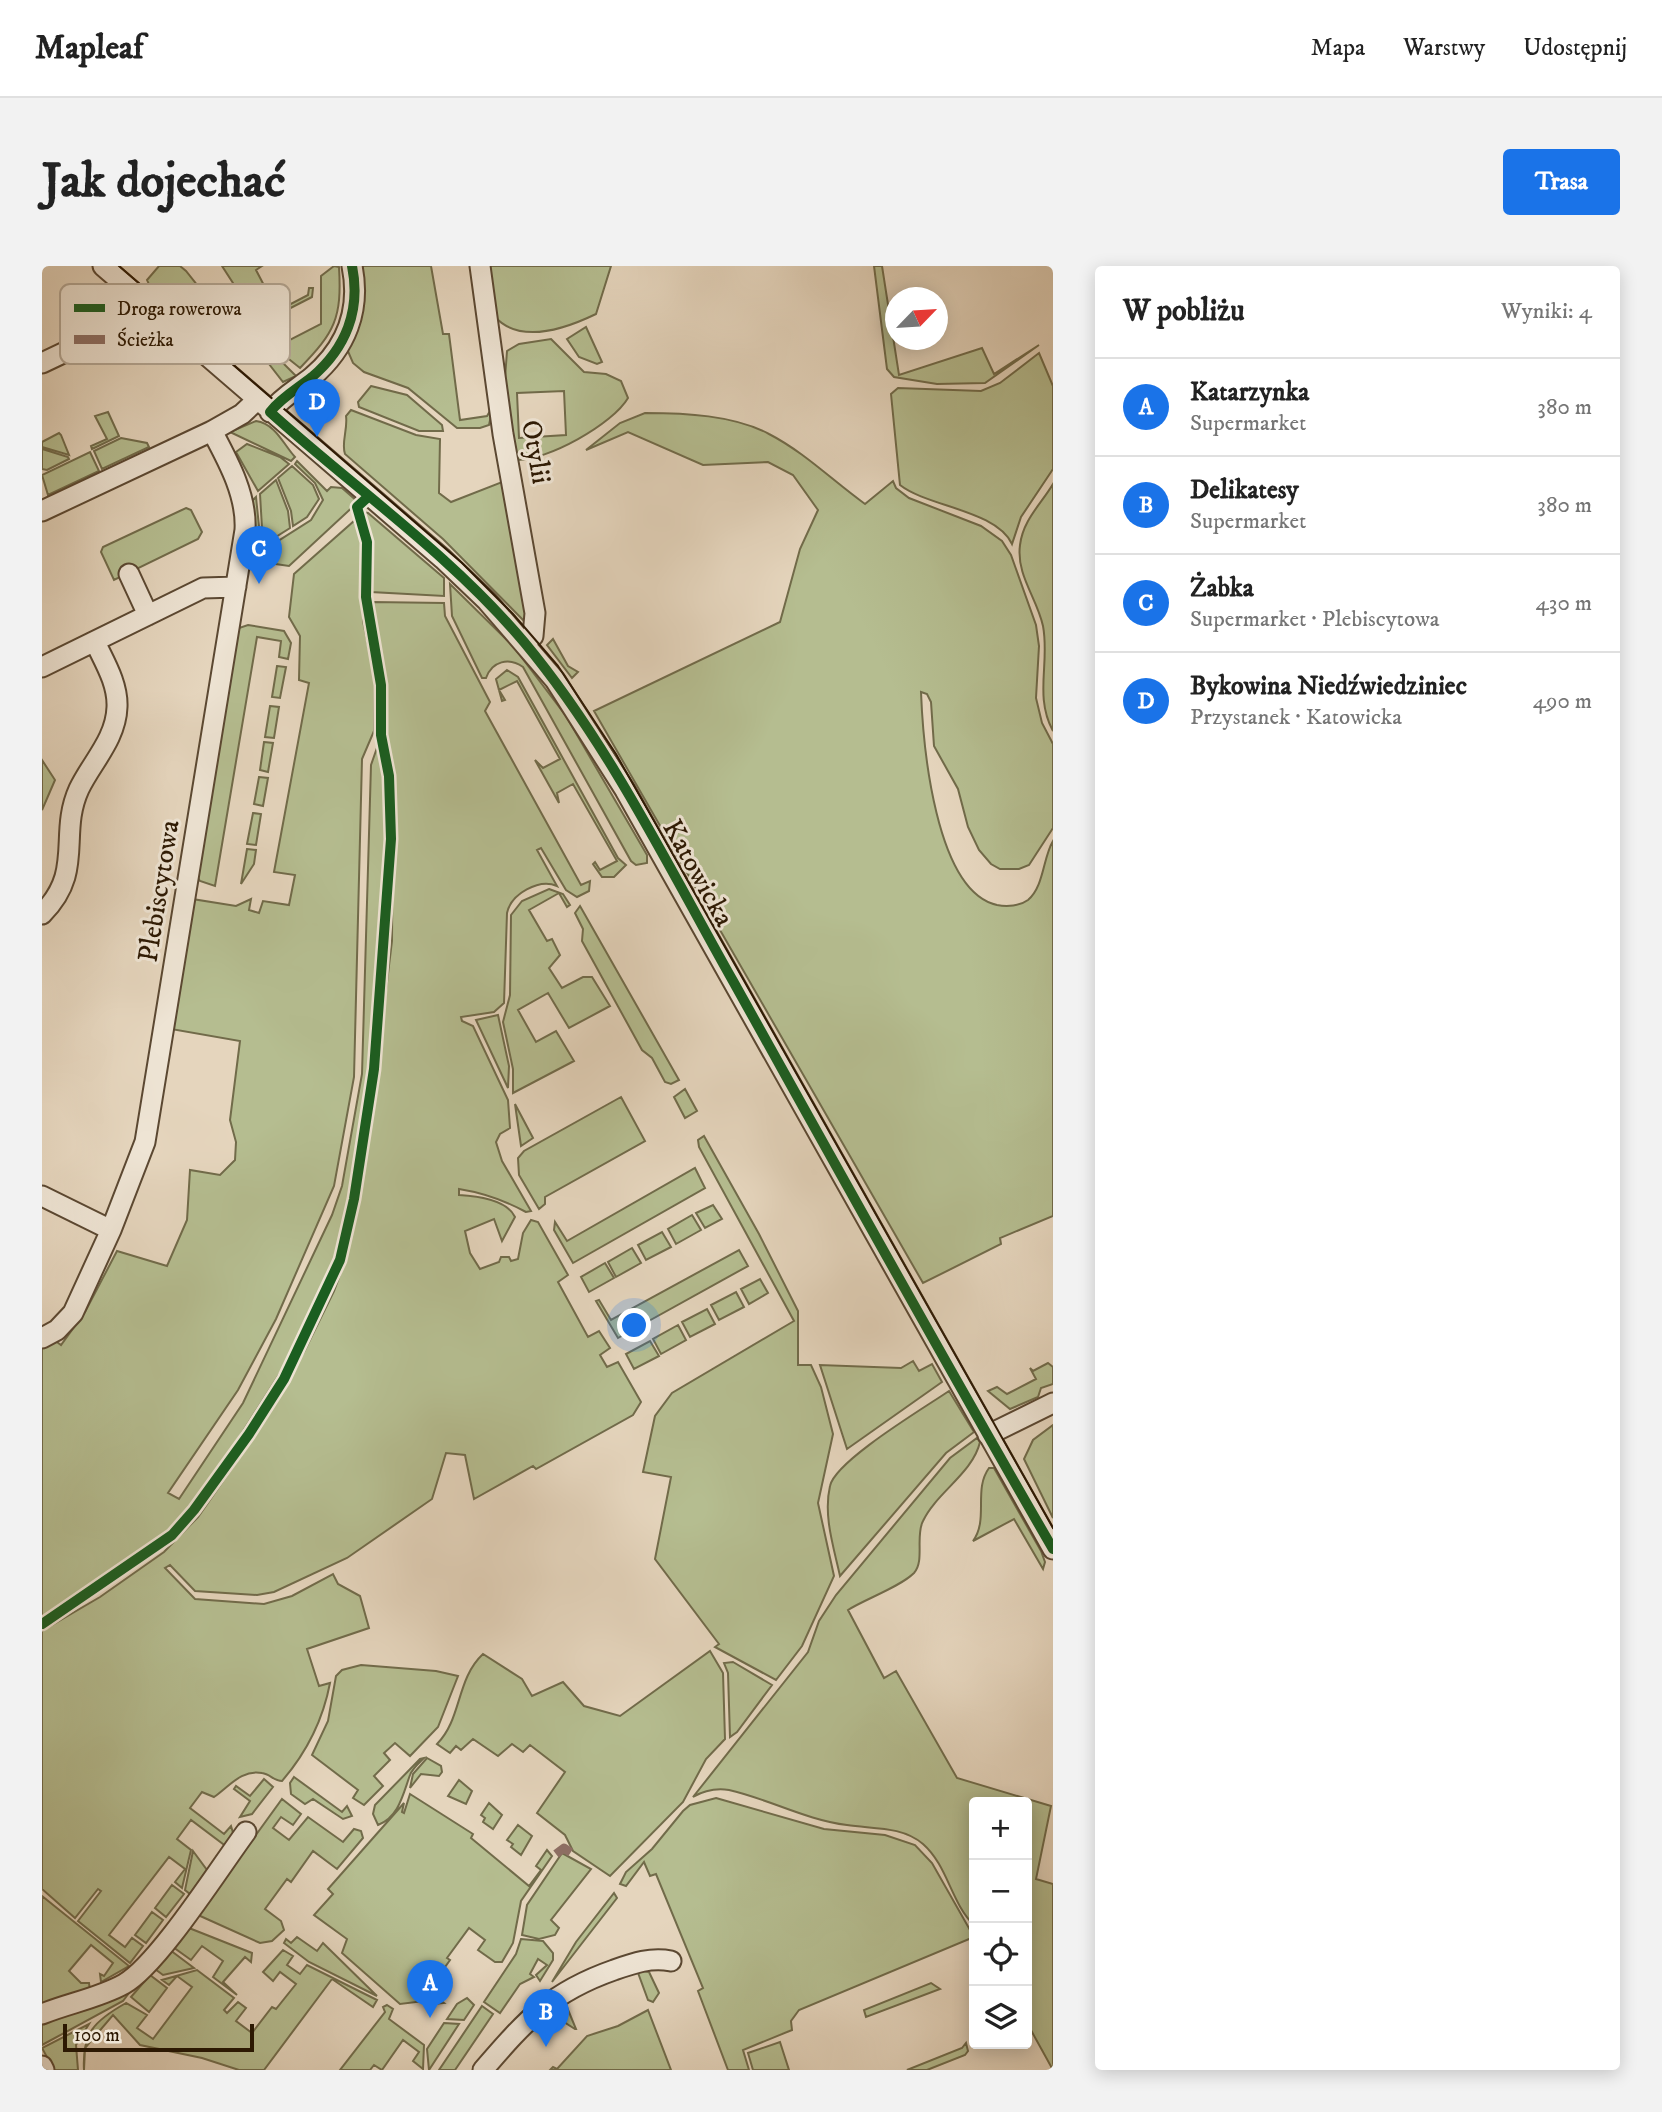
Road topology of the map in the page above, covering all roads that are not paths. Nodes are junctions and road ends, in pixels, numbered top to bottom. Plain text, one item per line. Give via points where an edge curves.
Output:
1 (103, 266) edge
2 (352, 266) edge
3 (480, 266) edge
4 (124, 284) edge
5 (60, 354) edge
6 (42, 363) edge
7 (215, 364) edge
8 (263, 406) junction
9 (212, 431) junction
10 (42, 511) edge
11 (129, 574) dead end
12 (236, 587) junction
13 (148, 615) junction
14 (95, 642) junction
15 (524, 642) junction
16 (42, 667) edge
17 (42, 914) edge
18 (42, 1196) edge
19 (111, 1230) junction
20 (42, 1338) edge
21 (1053, 1403) edge
22 (988, 1435) junction
23 (1053, 1549) edge
24 (246, 1832) dead end
25 (671, 1961) dead end
26 (42, 2014) edge
27 (484, 2070) edge

1 - 4 street, Katowicka
2 - 8 street via 354,310 343,342 314,376
3 - 15 street, Otylii via 503,434 535,613 533,636
5 - 6 street
7 - 8 street, Katowicka
8 - 9 street
8 - 15 street, Katowicka via 443,559
9 - 10 street
9 - 12 street, Plebiscytowa via 246,514
11 - 13 street
12 - 13 street via 202,588
12 - 19 street, Plebiscytowa via 145,1142
13 - 14 street
14 - 16 street
14 - 17 street via 116,690 116,721 74,806 65,881
15 - 22 street, Katowicka via 599,745
18 - 19 street
19 - 20 street, Plebiscytowa via 73,1313
21 - 22 street
22 - 23 street, Katowicka
24 - 26 street via 134,1977 110,1991
25 - 27 street via 656,1958 629,1965 556,1995

